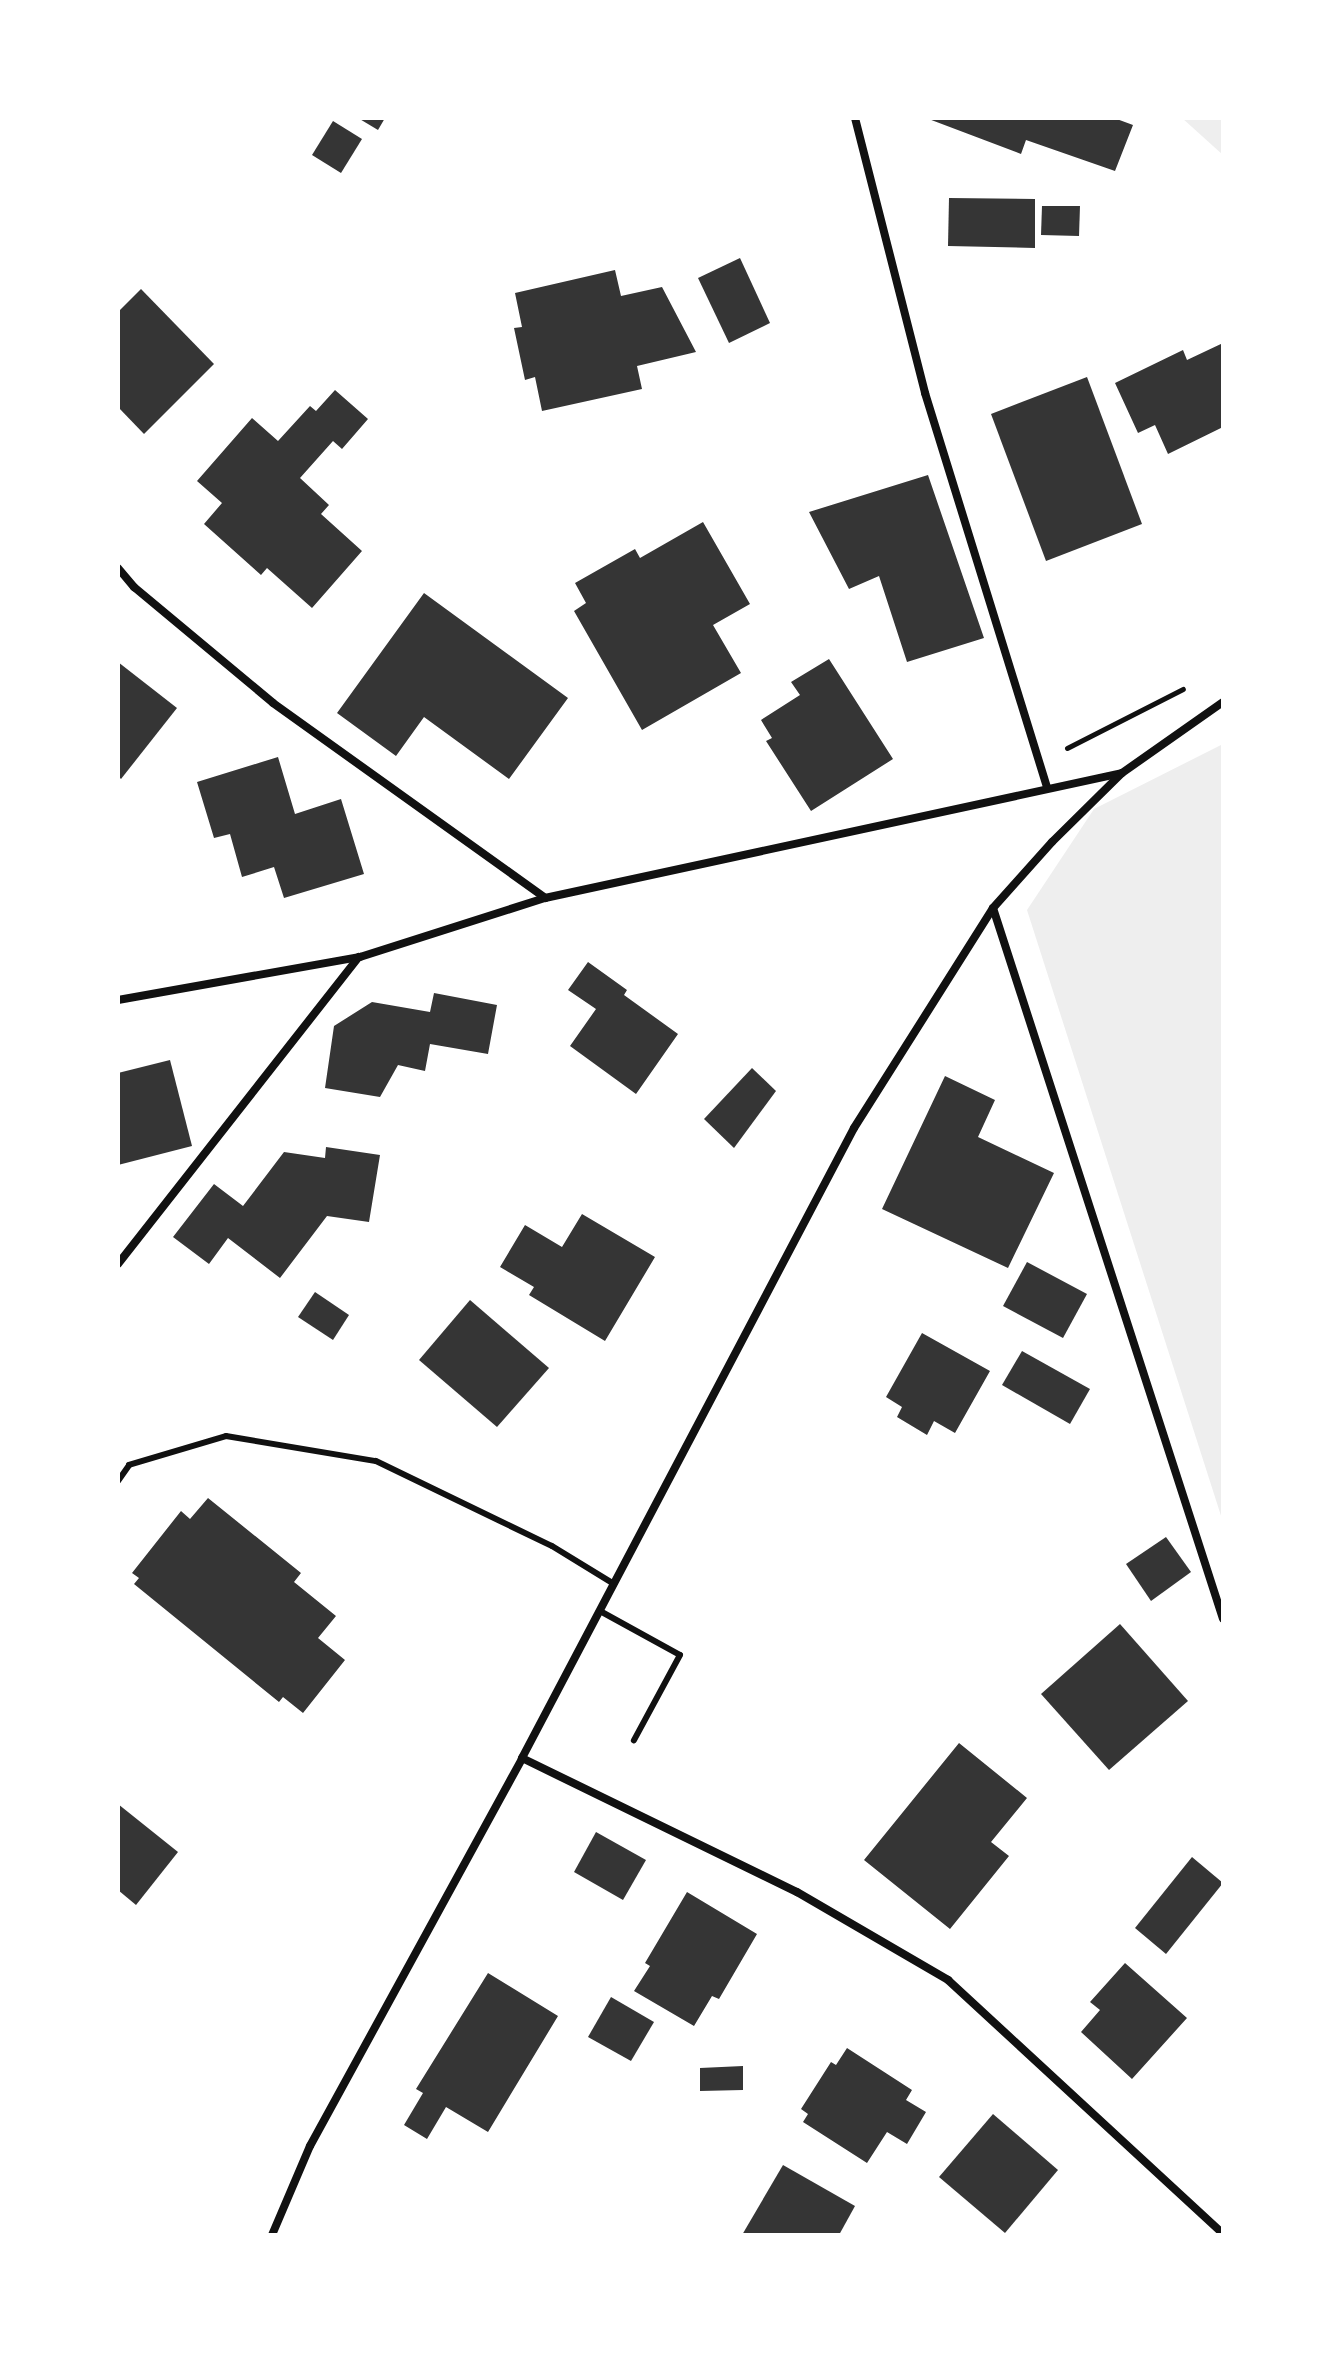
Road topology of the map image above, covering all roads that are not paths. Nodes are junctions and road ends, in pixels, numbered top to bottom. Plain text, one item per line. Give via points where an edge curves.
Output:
1 (855, 118) edge
2 (118, 568) edge
3 (1223, 702) edge
4 (1122, 773) junction
5 (1047, 787) junction
6 (545, 898) junction
7 (993, 908) junction
8 (360, 957) junction
9 (118, 1000) edge
10 (118, 1264) edge
11 (118, 1481) edge
12 (614, 1584) junction
13 (600, 1611) junction
14 (1223, 1619) edge
15 (634, 1740) dead end
16 (522, 1758) junction
17 (1223, 2234) edge
18 (272, 2235) edge

1 - 5 street via 925,393
2 - 6 street via 273,703
3 - 4 street
4 - 5 street
4 - 7 street
5 - 6 street
6 - 8 street
7 - 12 street via 854,1128
7 - 14 street
8 - 9 street
8 - 10 street
11 - 12 lane via 129,1465 226,1436 376,1461 552,1546
12 - 13 street
13 - 15 lane via 680,1655
13 - 16 street
16 - 17 street via 797,1892 948,1980
16 - 18 street via 310,2146

